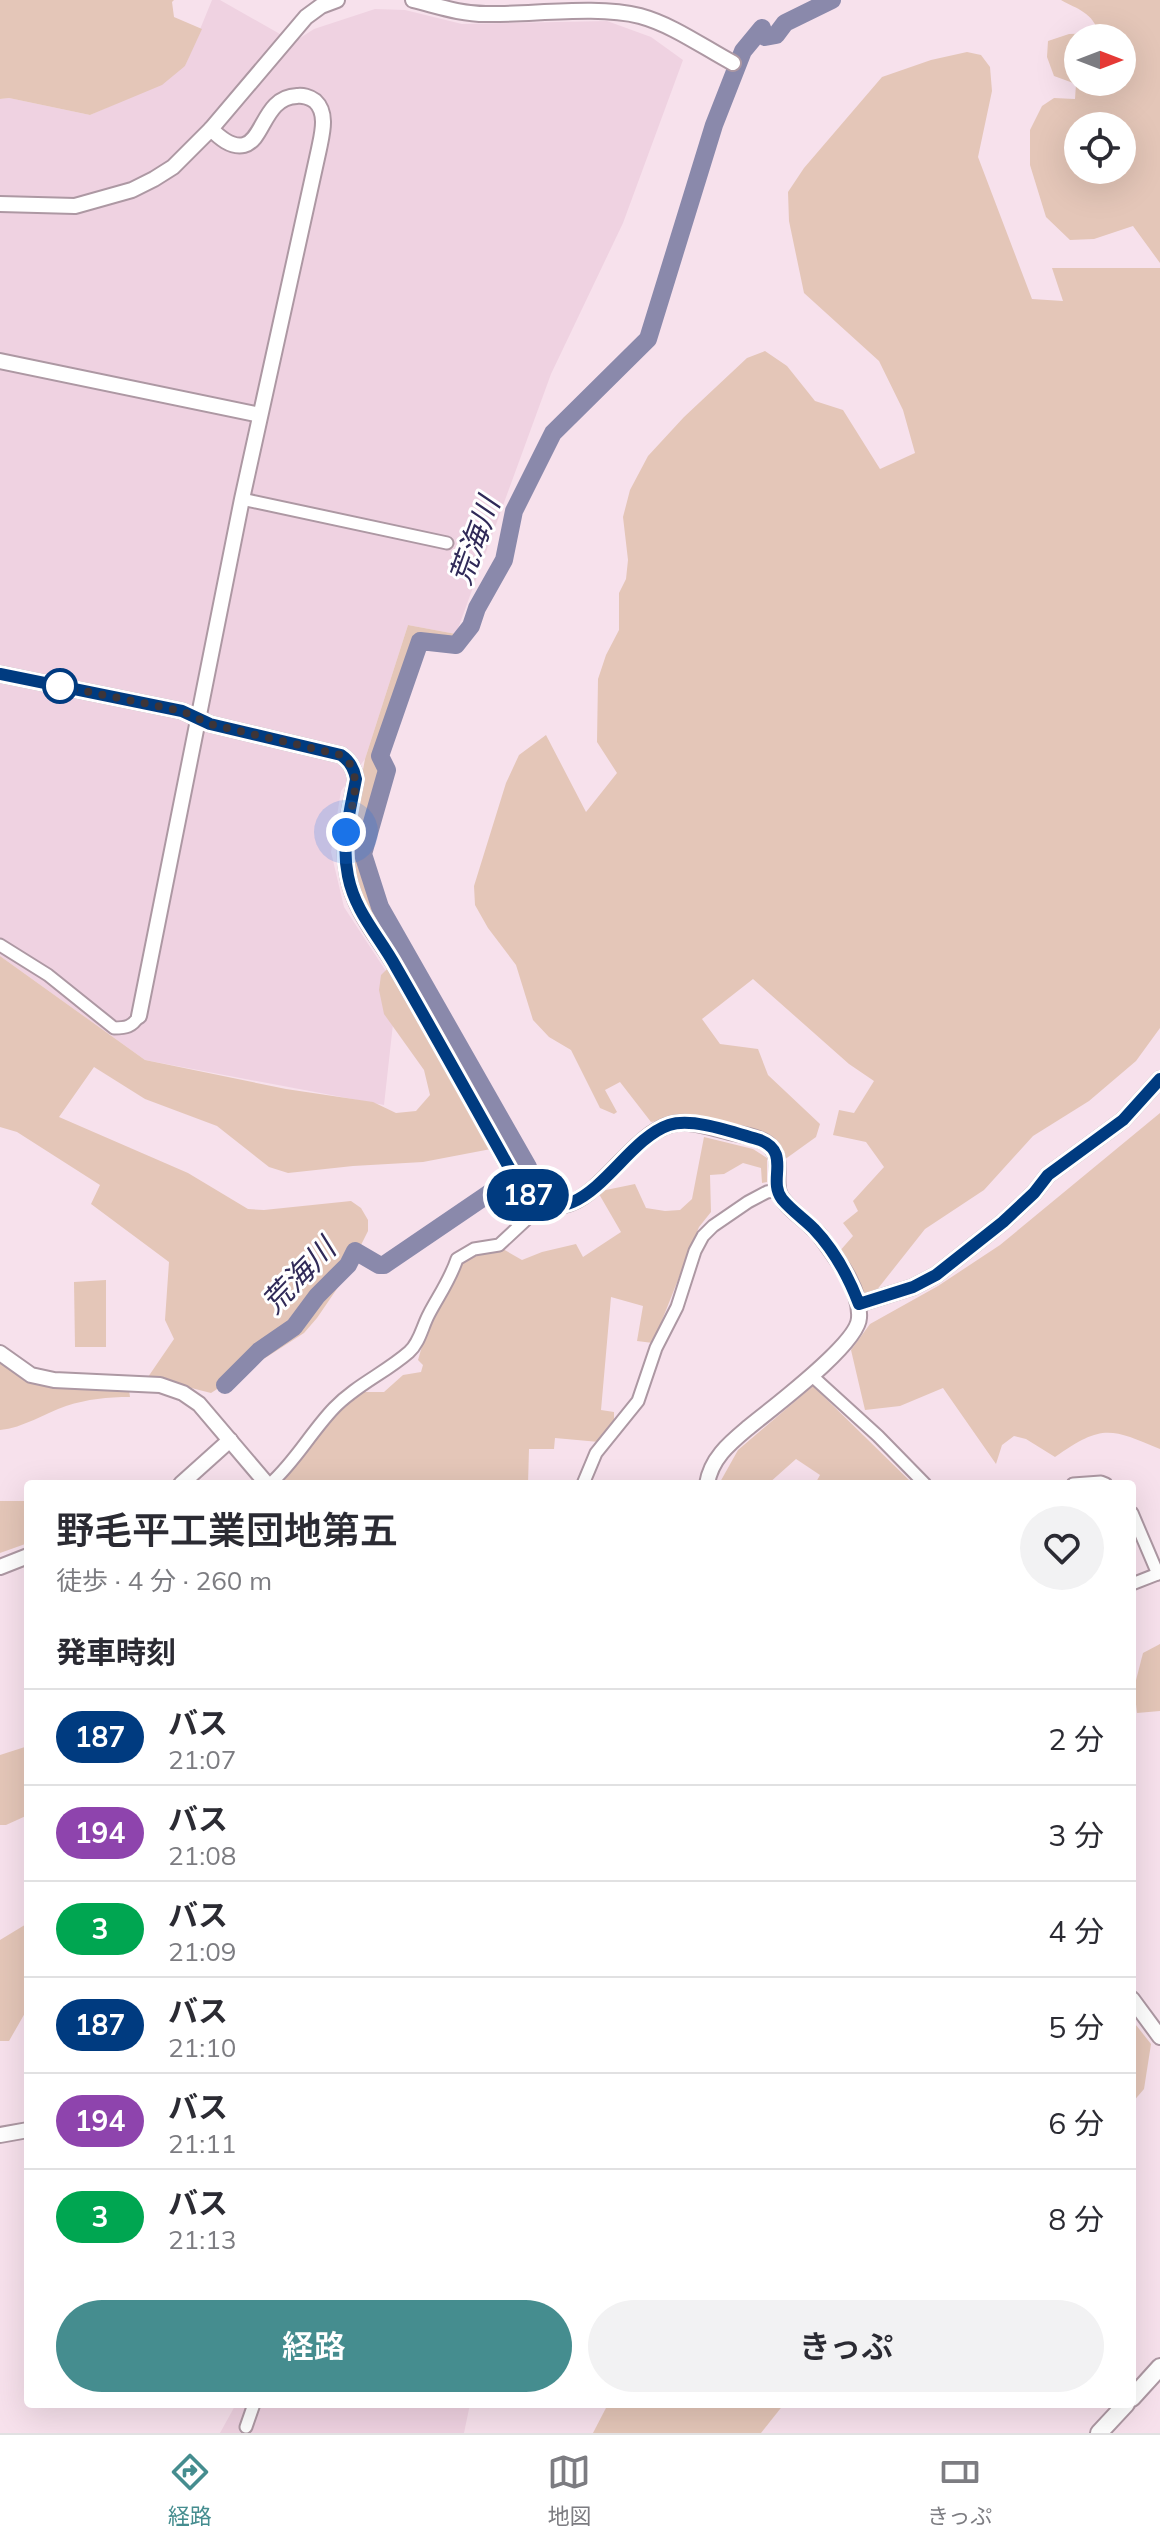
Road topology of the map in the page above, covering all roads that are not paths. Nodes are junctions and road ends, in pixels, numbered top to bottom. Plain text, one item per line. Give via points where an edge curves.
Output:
1 (337, 0) edge
2 (413, 0) edge
3 (733, 63) dead end
4 (211, 129) junction
5 (0, 204) edge
6 (0, 361) edge
7 (260, 415) junction
8 (242, 499) junction
9 (447, 543) dead end
10 (0, 674) edge
11 (198, 717) junction
12 (0, 945) edge
13 (139, 1016) joint
14 (1160, 1079) edge
15 (778, 1190) junction
16 (543, 1204) junction
17 (859, 1304) junction
18 (0, 1353) edge
19 (811, 1375) junction
20 (230, 1440) junction
21 (185, 1480) edge
22 (265, 1480) edge
23 (273, 1480) edge
24 (585, 1480) edge
25 (708, 1480) edge
26 (921, 1480) edge
27 (1136, 1522) edge
28 (24, 1558) edge
29 (0, 1567) edge
30 (1159, 1574) edge
31 (1136, 1583) edge
32 (1136, 2004) edge
33 (1160, 2037) edge
34 (24, 2131) edge
35 (0, 2135) edge
36 (1160, 2367) edge
37 (1136, 2394) edge
38 (253, 2408) edge
39 (1122, 2408) edge
40 (246, 2427) dead end
41 (1099, 2433) edge

1 - 4 street via 306,17
2 - 3 street via 456,12 640,16
4 - 5 street via 173,167 132,190 75,206
4 - 7 street via 234,145 244,145 278,102 297,95 316,102 323,118
6 - 7 street
7 - 8 street
8 - 9 street
8 - 11 street
10 - 11 street
11 - 13 street
11 - 16 street via 341,755 351,764 356,779 344,845 357,906 520,1187
12 - 13 street via 114,1028 126,1028
14 - 17 street via 1123,1120 1048,1175 1003,1222 936,1275
15 - 16 street via 777,1156 768,1143 677,1123 640,1142 606,1179 570,1203
15 - 17 street via 836,1258
15 - 24 street via 748,1202 703,1236 638,1401 596,1453
16 - 23 street via 499,1245 474,1249 457,1259 415,1346 336,1405
17 - 19 street via 858,1328
18 - 20 street via 31,1375 160,1385 183,1393
19 - 25 street via 727,1446
19 - 26 street
20 - 21 street
20 - 22 street
27 - 30 street
28 - 29 street
30 - 31 street
32 - 33 street
34 - 35 street
36 - 37 main road
38 - 40 street
39 - 41 main road

